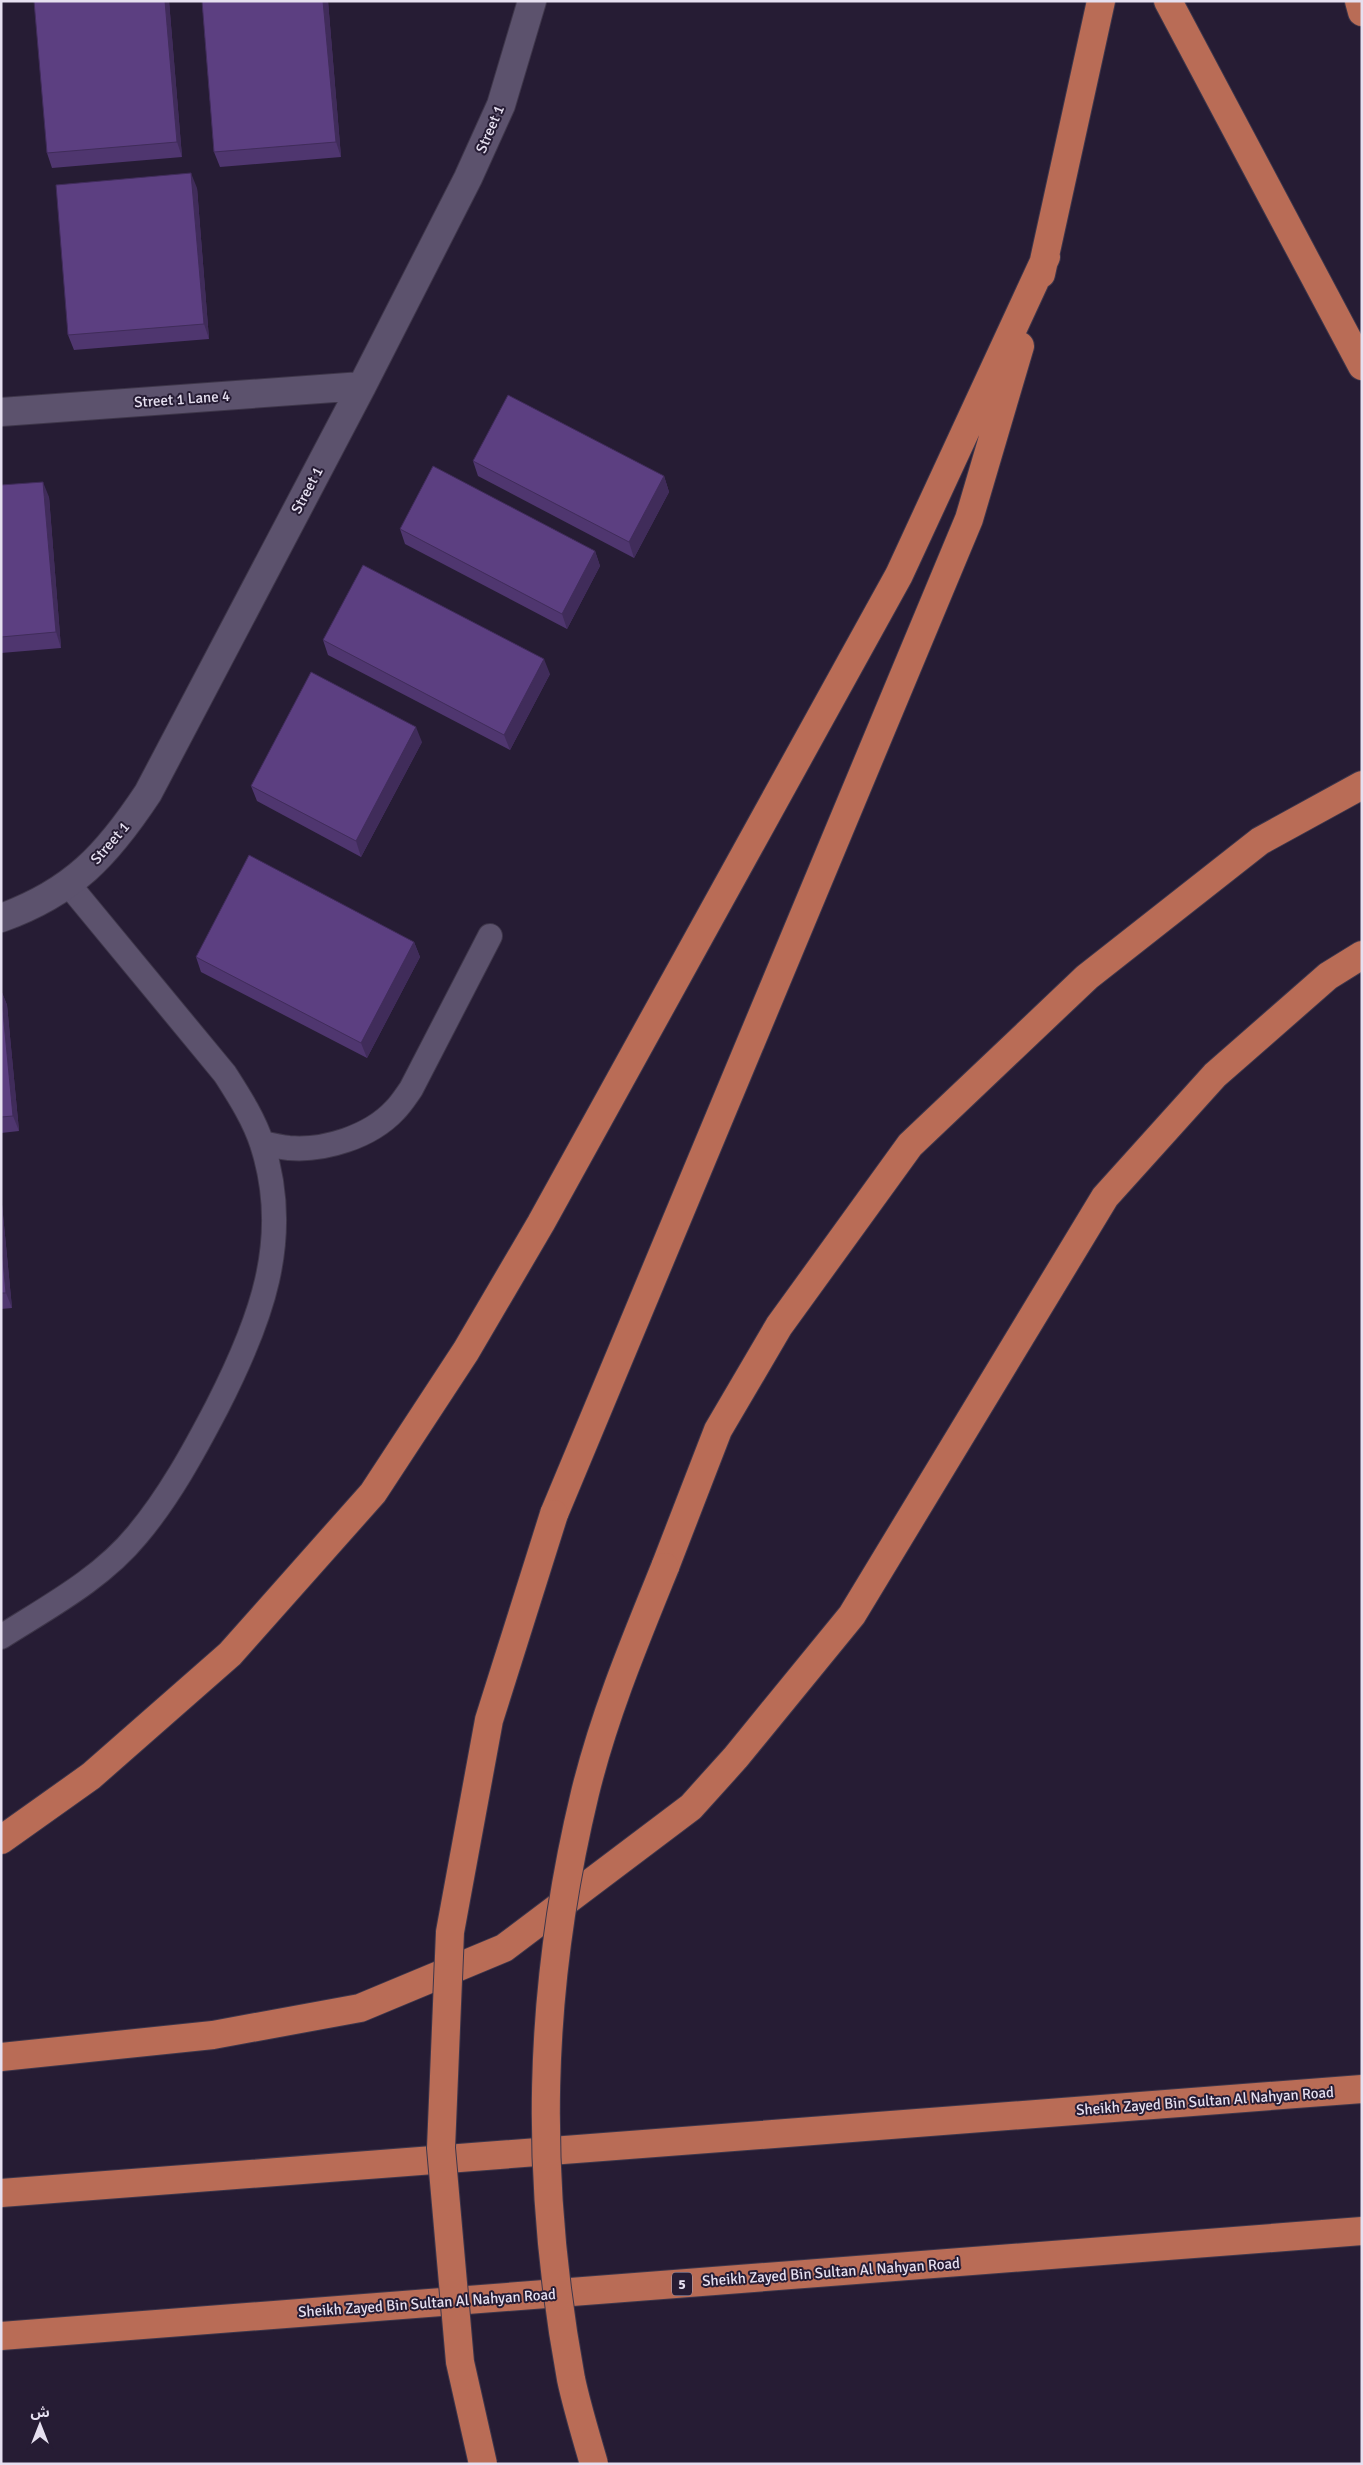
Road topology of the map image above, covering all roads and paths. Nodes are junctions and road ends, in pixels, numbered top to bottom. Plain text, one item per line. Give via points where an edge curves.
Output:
1 (532, 1) edge
2 (1101, 1) edge
3 (1168, 1) edge
4 (1359, 1) edge
5 (1362, 12) edge
6 (1046, 257) junction
7 (1362, 366) edge
8 (362, 386) junction
9 (1, 412) edge
10 (1362, 785) edge
11 (69, 885) junction
12 (1, 918) edge
13 (490, 936) dead end
14 (1362, 955) edge
15 (262, 1143) junction
16 (1, 1637) edge
17 (1, 1840) edge
18 (1, 2057) edge
19 (1362, 2089) edge
20 (1, 2193) edge
21 (1362, 2231) edge
22 (1, 2336) edge
23 (482, 2464) edge
24 (594, 2464) edge

1 - 8 street, Street 1 via 494,121
2 - 6 highway
3 - 7 highway
4 - 5 highway
6 - 17 highway via 894,584 541,1223 466,1350 373,1494 230,1654 91,1776
6 - 23 highway, bridge via 969,519 554,1514 489,1720 450,1932 441,2148 460,2362
8 - 9 street, Street 1 Lane 4
8 - 11 street, Street 1 via 148,793 100,858
10 - 24 highway, bridge via 1260,841 1087,977 910,1144 778,1326 718,1430 620,1678 585,1792 560,1908 547,2026 544,2145 553,2264 572,2381
11 - 12 street, Street 1 via 37,904
11 - 15 lane via 225,1074
13 - 15 lane via 411,1089 394,1111 371,1128 318,1147 289,1148
14 - 18 highway via 1328,976 1215,1075 1105,1197 852,1615 691,1807 504,1948 360,2008 213,2035
15 - 16 lane via 273,1187 276,1234 269,1279 256,1322 203,1433 172,1486 136,1536 89,1581
19 - 20 highway, Sheikh Zayed Bin Sultan Al Nahyan Road
21 - 22 highway, Sheikh Zayed Bin Sultan Al Nahyan Road / 5

